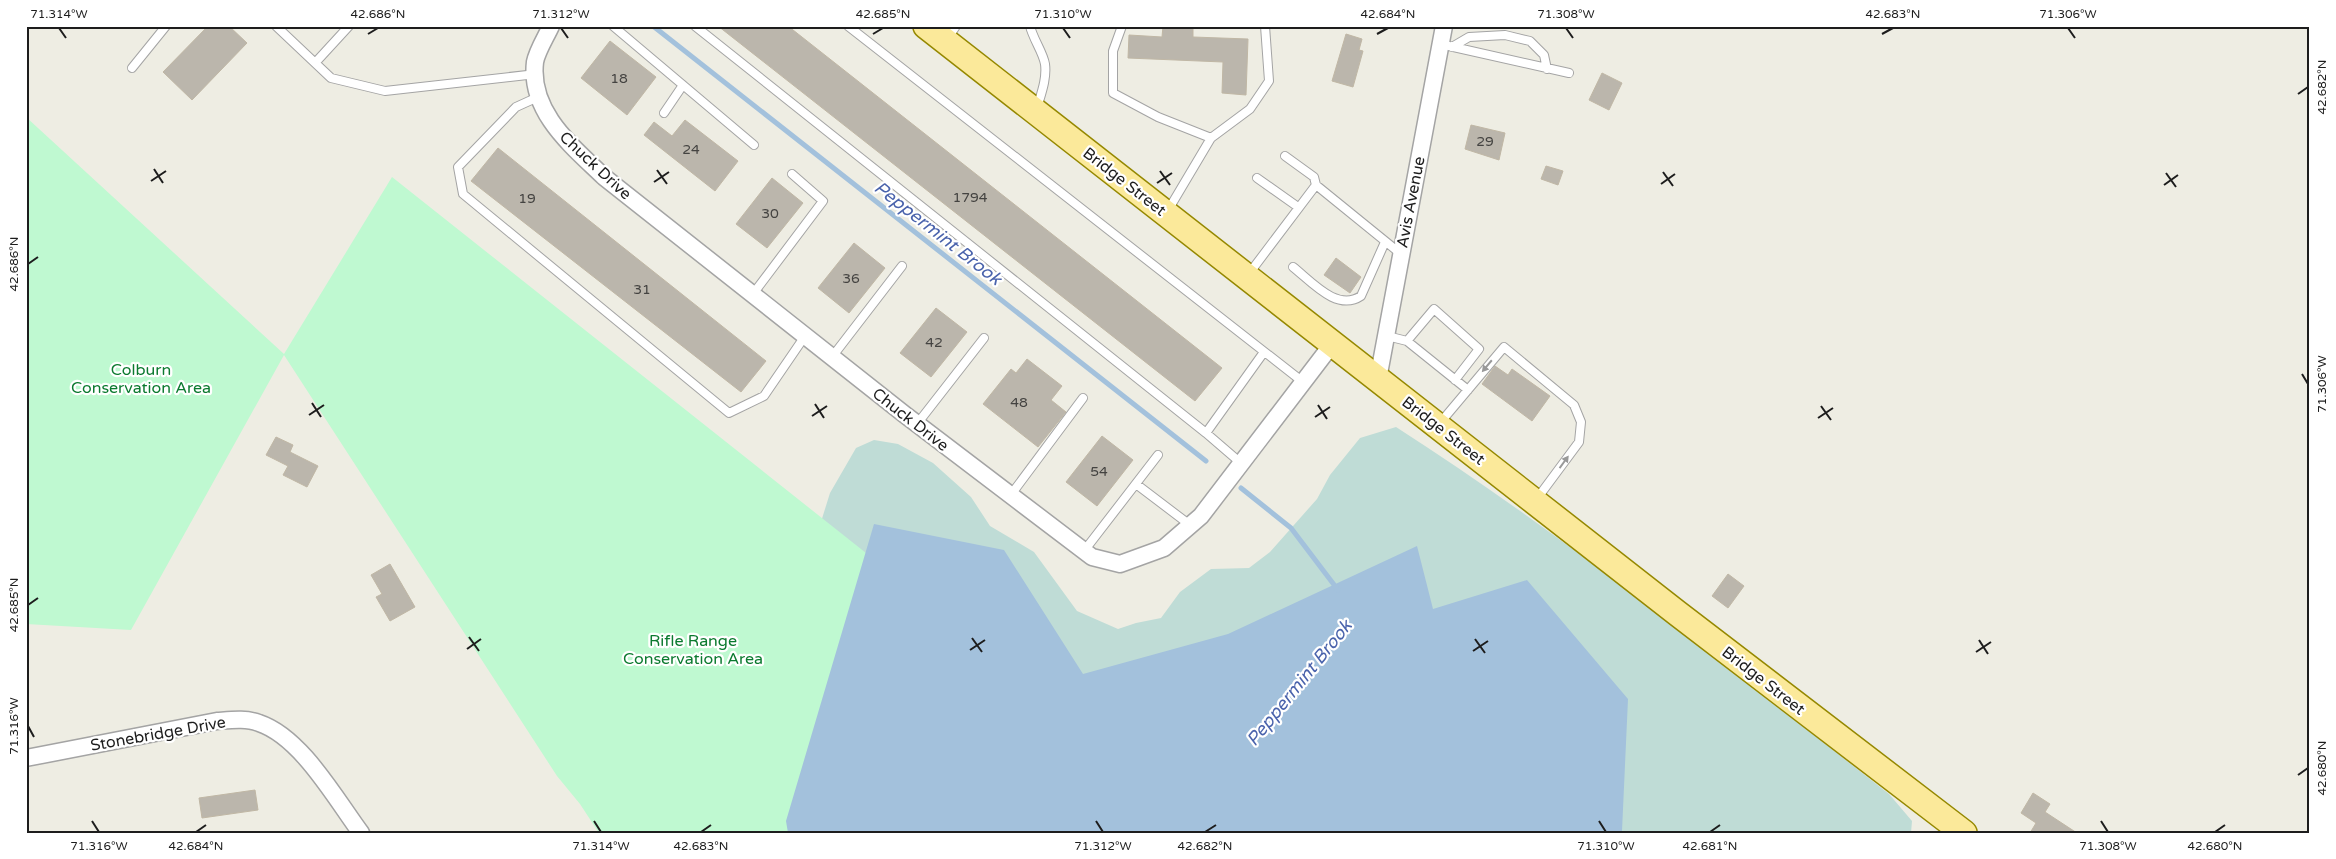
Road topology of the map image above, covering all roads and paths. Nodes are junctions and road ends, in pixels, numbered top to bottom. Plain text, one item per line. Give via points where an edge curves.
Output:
1 (166, 26) edge
2 (276, 26) edge
3 (348, 26) edge
4 (551, 26) edge
5 (613, 26) edge
6 (695, 26) edge
7 (848, 26) edge
8 (926, 26) edge
9 (1030, 26) edge
10 (1122, 26) edge
11 (1265, 26) edge
12 (1444, 26) edge
13 (951, 34) edge
14 (1446, 45) junction
15 (316, 63) junction
16 (132, 68) dead end
17 (1547, 69) junction
18 (1569, 73) dead end
19 (536, 74) junction
20 (683, 86) junction
21 (538, 97) junction
22 (1036, 112) junction
23 (664, 113) dead end
24 (1211, 138) junction
25 (754, 145) dead end
26 (1285, 156) dead end
27 (792, 174) dead end
28 (1257, 178) dead end
29 (1316, 185) junction
30 (1298, 207) junction
31 (1166, 214) junction
32 (1385, 242) junction
33 (1400, 254) junction
34 (902, 266) dead end
35 (1293, 267) dead end
36 (1247, 277) junction
37 (753, 294) junction
38 (805, 336) junction
39 (1387, 336) junction
40 (984, 338) dead end
41 (1407, 341) junction
42 (1333, 343) junction
43 (1264, 352) junction
44 (832, 357) junction
45 (1378, 379) junction
46 (1455, 380) junction
47 (1304, 383) junction
48 (1468, 390) junction
49 (1084, 398) dead end
50 (917, 424) junction
51 (1438, 426) junction
52 (1206, 434) junction
53 (1158, 455) dead end
54 (1242, 464) junction
55 (1136, 484) junction
56 (1010, 496) junction
57 (1535, 502) junction
58 (1190, 525) junction
59 (1084, 551) junction
60 (26, 758) edge
61 (360, 833) edge
62 (1964, 833) edge

1 - 16 lane
2 - 15 lane
3 - 15 lane
4 - 19 street, Chuck Drive via 535,61
5 - 20 lane
6 - 52 lane
7 - 43 lane
8 - 13 main road, Bridge Street
9 - 22 lane via 1045,63 1045,82
10 - 24 lane via 1113,51 1113,93 1158,117
11 - 24 lane via 1269,81 1250,109
12 - 14 street, Avis Avenue
13 - 22 main road, Bridge Street
14 - 17 lane
14 - 17 lane via 1469,37 1505,35 1530,41 1544,56
14 - 33 street, Avis Avenue
15 - 19 lane via 331,78 385,91
17 - 18 lane
19 - 21 street, Chuck Drive
20 - 23 lane
20 - 25 lane
21 - 37 street, Chuck Drive via 560,135 604,178
21 - 38 lane via 516,107 458,168 463,194 729,413 764,396
22 - 31 main road, Bridge Street
24 - 31 lane
26 - 29 lane via 1314,177
27 - 37 lane via 823,201
28 - 30 lane
29 - 30 lane
29 - 32 lane
30 - 36 lane
31 - 36 main road, Bridge Street
32 - 33 lane
32 - 35 lane via 1361,296 1354,301 1335,300
33 - 39 street, Avis Avenue
34 - 44 lane
36 - 42 main road, Bridge Street
37 - 38 street, Chuck Drive
38 - 44 street, Chuck Drive
39 - 41 lane
39 - 45 street, Avis Avenue
40 - 50 lane
41 - 46 lane
41 - 46 lane via 1434,309 1479,349
42 - 45 main road, Bridge Street
42 - 47 street, Chuck Drive
43 - 47 lane
43 - 52 lane
44 - 50 street, Chuck Drive
45 - 51 main road, Bridge Street
46 - 48 lane
47 - 54 street, Chuck Drive
48 - 51 lane
57 -> 48 lane via 1579,442 1581,422 1574,405 1504,347
49 - 56 lane
50 - 56 street, Chuck Drive
51 - 57 main road, Bridge Street
52 - 54 lane
53 - 55 lane
54 - 58 street, Chuck Drive via 1201,516
55 - 58 lane
55 - 59 lane
56 - 59 street, Chuck Drive
57 - 62 main road, Bridge Street
58 - 59 street, Chuck Drive via 1164,548 1120,564 1092,557
60 - 61 street, Stonebridge Drive via 217,720 258,722 287,738 301,753

